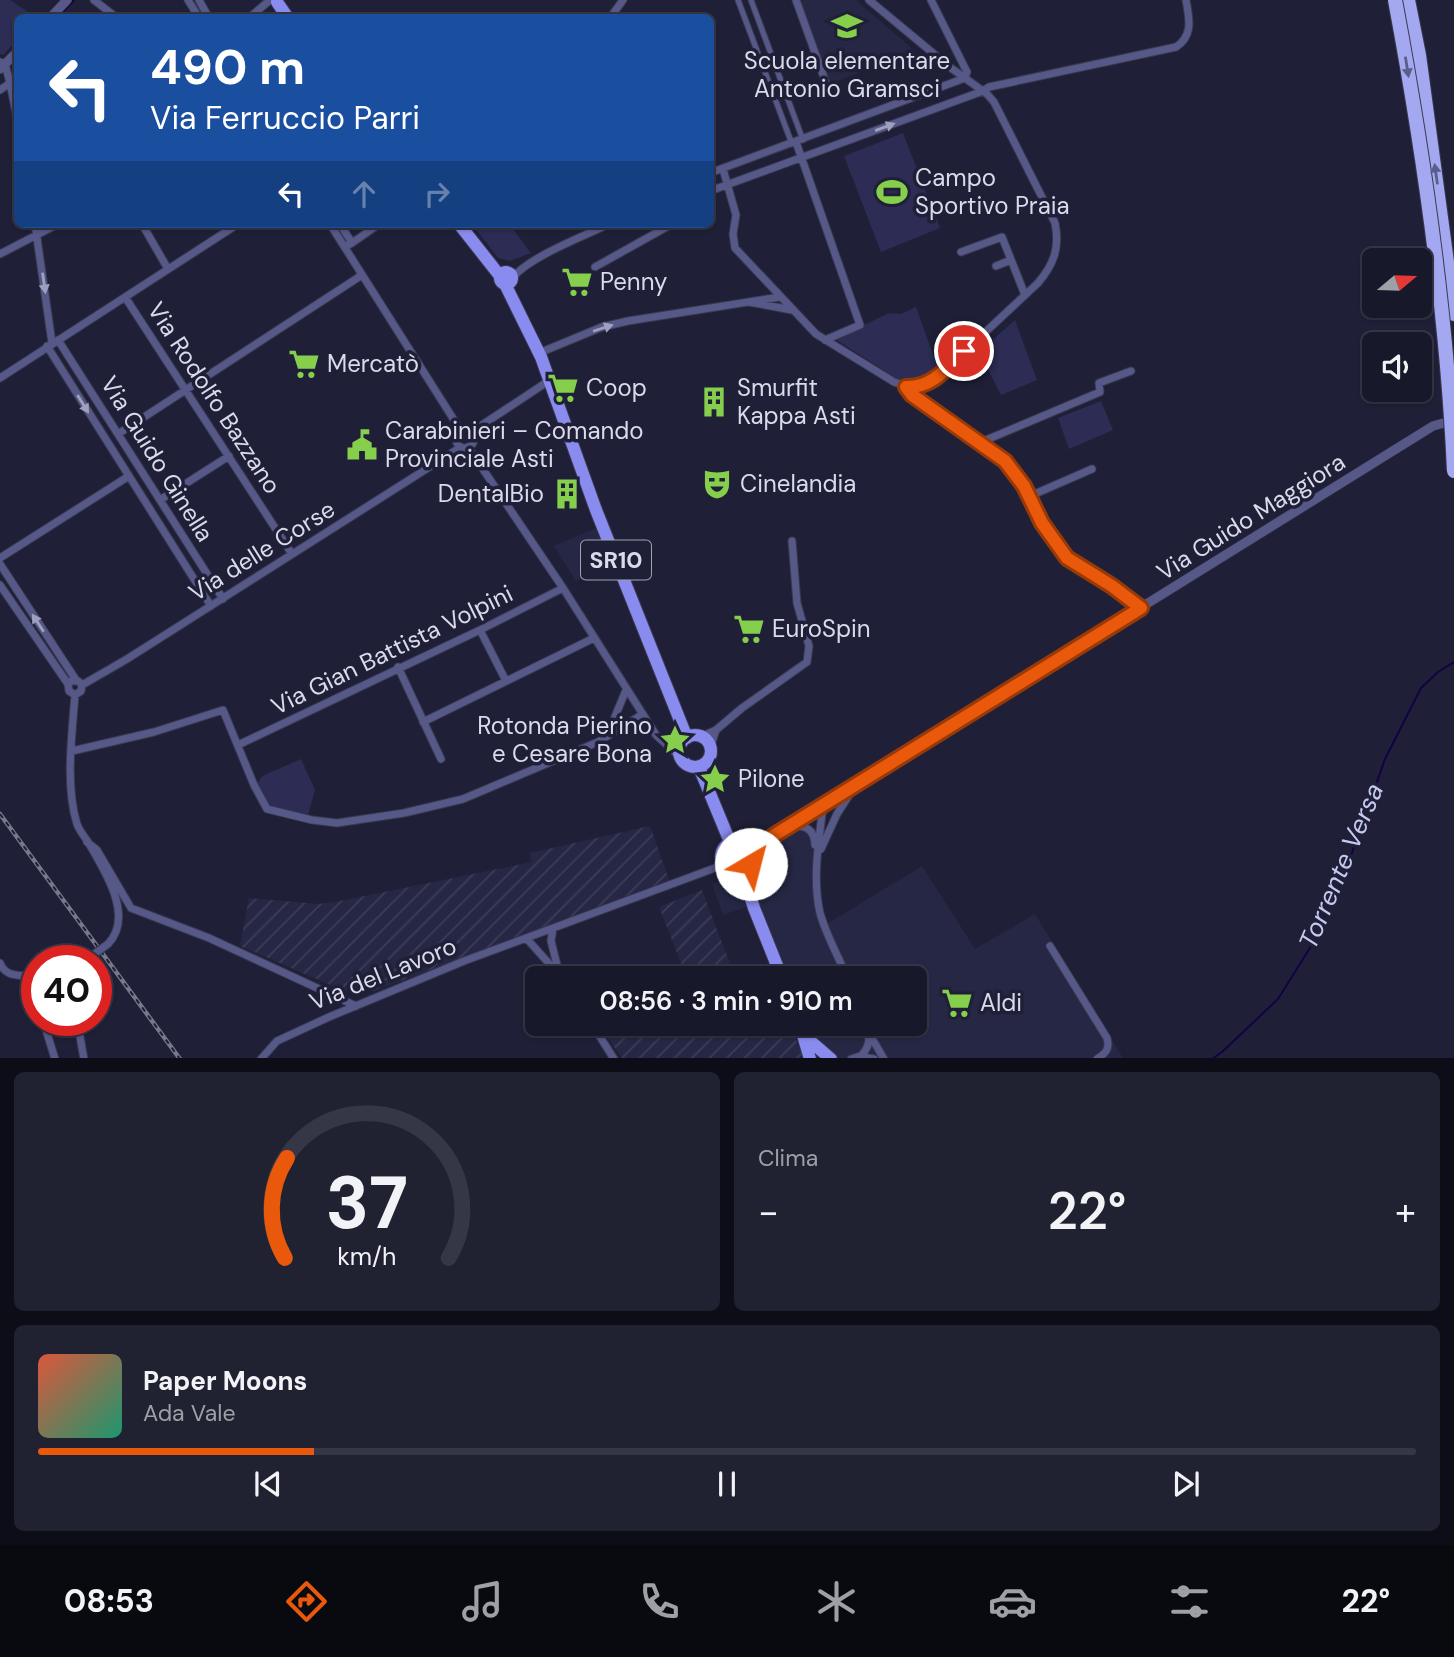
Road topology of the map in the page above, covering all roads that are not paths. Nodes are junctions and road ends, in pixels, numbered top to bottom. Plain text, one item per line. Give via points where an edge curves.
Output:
1 (67, 0) edge
2 (94, 0) edge
3 (738, 0) edge
4 (751, 0) edge
5 (796, 0) edge
6 (869, 0) edge
7 (931, 0) edge
8 (1186, 0) edge
9 (1395, 0) edge
10 (1408, 0) edge
11 (275, 1) edge
12 (54, 14) edge
13 (112, 14) edge
14 (255, 14) edge
15 (955, 50) junction
16 (937, 57) junction
17 (2, 65) edge
18 (965, 78) junction
19 (10, 83) junction
20 (827, 83) dead end
21 (0, 90) edge
22 (983, 91) junction
23 (907, 100) junction
24 (14, 102) edge
25 (913, 117) junction
26 (847, 123) junction
27 (853, 139) junction
28 (797, 142) junction
29 (803, 157) junction
30 (745, 161) junction
31 (723, 169) junction
32 (714, 172) edge
33 (750, 176) junction
34 (729, 184) junction
35 (714, 190) edge
36 (36, 228) edge
37 (51, 228) edge
38 (144, 228) edge
39 (232, 228) edge
40 (333, 228) edge
41 (342, 228) edge
42 (373, 228) edge
43 (463, 228) edge
44 (601, 228) edge
45 (665, 228) edge
46 (37, 236) junction
47 (348, 245) junction
48 (961, 252) dead end
49 (0, 254) edge
50 (1012, 260) junction
51 (996, 266) dead end
52 (595, 267) dead end
53 (168, 269) junction
54 (362, 275) junction
55 (507, 277) junction
56 (1025, 295) junction
57 (125, 297) junction
58 (780, 297) junction
59 (748, 302) junction
60 (792, 310) junction
61 (1454, 314) edge
62 (825, 340) junction
63 (52, 343) junction
64 (539, 354) junction
65 (1131, 371) dead end
66 (0, 378) edge
67 (550, 380) junction
68 (906, 387) junction
69 (186, 389) junction
70 (1454, 420) edge
71 (461, 431) junction
72 (470, 433) junction
73 (118, 434) junction
74 (977, 440) junction
75 (465, 447) junction
76 (229, 456) junction
77 (1092, 469) dead end
78 (1454, 471) edge
79 (129, 476) junction
80 (1030, 496) junction
81 (160, 500) junction
82 (792, 541) dead end
83 (292, 554) junction
84 (0, 558) edge
85 (0, 564) edge
86 (0, 585) edge
87 (563, 588) junction
88 (20, 596) junction
89 (223, 599) junction
90 (12, 603) junction
91 (211, 606) junction
92 (1141, 608) junction
93 (481, 630) junction
94 (594, 638) junction
95 (398, 667) junction
96 (506, 681) junction
97 (75, 683) junction
98 (626, 690) junction
99 (75, 695) junction
100 (643, 714) junction
101 (424, 722) junction
102 (716, 730) junction
103 (607, 737) junction
104 (693, 737) junction
105 (237, 745) junction
106 (710, 748) junction
107 (72, 751) junction
108 (680, 757) junction
109 (441, 759) dead end
110 (699, 766) junction
111 (856, 784) junction
112 (825, 805) junction
113 (790, 825) junction
114 (830, 830) junction
115 (773, 836) junction
116 (87, 842) junction
117 (730, 842) junction
118 (744, 842) junction
119 (817, 860) junction
120 (723, 865) junction
121 (747, 868) junction
122 (553, 928) junction
123 (527, 939) junction
124 (107, 945) edge
125 (1050, 946) dead end
126 (0, 963) edge
127 (551, 966) edge
128 (557, 966) edge
129 (777, 966) edge
130 (843, 966) edge
131 (21, 976) edge
132 (356, 1006) junction
133 (48, 1036) edge
134 (80, 1036) edge
135 (600, 1036) edge
136 (803, 1036) edge
137 (806, 1036) edge
138 (869, 1036) edge
139 (870, 1036) edge
140 (859, 1057) edge
141 (55, 1058) edge
142 (84, 1058) edge
143 (262, 1058) edge
144 (613, 1058) edge
145 (810, 1058) edge
146 (830, 1058) edge
147 (883, 1058) edge
148 (1098, 1058) edge

1 - 12 street
2 - 13 street
3 - 28 street
4 - 28 street
5 - 20 street
6 - 16 street
7 - 15 street
8 - 22 street via 1189,28 1181,44
9 -> 78 highway, bridge via 1432,232
61 -> 10 highway
11 - 14 street
15 - 16 street
15 - 18 street via 967,72
16 - 18 street
17 - 19 street
18 - 22 street
18 - 23 street
19 - 21 street
19 - 24 street
22 - 25 street
22 - 56 street via 994,102 1055,223 1056,255
23 - 25 street
23 - 26 street
27 -> 25 street
26 - 27 street
26 - 28 street
27 - 29 street
28 - 29 street
28 - 30 street
29 - 33 street
29 - 62 street via 860,325
30 - 31 street
30 - 33 street
31 - 32 street
31 - 34 street
33 - 34 street
34 - 35 street
34 - 58 street via 737,215 735,248
36 - 46 street
37 - 46 street
38 - 53 street
39 - 53 street
40 - 47 street
41 - 47 street
42 - 47 street
43 - 55 main road, SR10
44 - 55 street
45 - 52 street
46 - 49 street
46 -> 63 street
47 - 54 street
48 - 50 street via 1000,237
50 - 51 street
50 - 56 street
53 - 57 street
54 - 69 street
54 - 71 street
55 - 64 main road, SR10
56 - 68 street via 934,380
57 - 63 street
57 - 69 street, Via Rodolfo Bazzano
58 - 59 street
58 - 60 street
59 - 60 street
64 -> 59 street via 602,327
60 - 62 street
62 - 68 street
63 - 66 street
63 - 73 street, Via Guido Ginella
63 -> 79 street, Via Guido Ginella
64 - 67 main road, SR10
65 - 74 street via 1099,383 1100,392
67 - 72 street
67 - 104 main road, SR10 via 596,510
68 - 74 street
69 - 73 street
69 - 76 street, Via Rodolfo Bazzano
70 - 92 street, Via Guido Maggiora via 1433,426
71 - 72 street
71 - 75 street via 457,444
72 - 75 street via 473,441
73 - 81 street, Via Guido Ginella
74 - 80 street via 1005,461
75 - 83 street, Via delle Corse
75 - 87 street
76 - 81 street
76 - 83 street, Via Rodolfo Bazzano
77 - 80 street
79 - 84 street, Via Guido Ginella
79 - 91 street, Via Guido Ginella
80 - 92 street via 1042,523 1067,558
81 - 89 street, Via Guido Ginella
82 - 102 street via 797,603 809,646 807,662
83 - 89 street, Via delle Corse
85 - 88 street
86 - 90 street
87 - 93 street, Via Gian Battista Volpini
87 - 94 street
88 - 90 street
97 -> 88 street
89 - 91 street, Via delle Corse
90 - 97 street
91 - 97 street, Via delle Corse
92 - 111 street, Via Guido Maggiora
93 - 95 street, Via Gian Battista Volpini
93 - 96 street
94 - 96 street
94 - 98 street
95 - 101 street
95 - 105 street, Via Gian Battista Volpini
96 - 101 street
97 - 99 street via 69,691
97 - 99 street via 81,691
98 - 100 street
98 - 103 street
99 - 107 street
100 - 103 street
100 - 108 street via 656,735
101 - 109 street
102 - 104 street
102 - 106 street
103 - 105 street via 463,799 337,823 267,809
104 - 106 main road, SR10
104 - 108 main road via 679,748
105 - 107 street via 223,710
106 - 110 main road via 707,761
107 - 116 street via 77,825
108 - 110 main road via 690,767
110 - 117 main road
111 - 112 street, Via Guido Maggiora
111 - 114 street, Via Guido Maggiora
112 - 113 street, Via Guido Maggiora
112 - 114 street, Via Guido Maggiora via 830,807
112 - 119 street, Via Guido Maggiora
113 - 115 street, Via Guido Maggiora
113 - 119 street, Via Guido Maggiora via 812,831
114 - 119 street, Via Guido Maggiora
115 - 118 street, Via Guido Maggiora
115 - 121 street, Via Guido Maggiora
116 - 124 street, bridge via 119,908 119,929
116 - 132 street via 97,850 131,908 209,938
117 - 118 main road
117 - 120 main road via 720,855
118 - 121 main road via 751,849
119 - 130 street, Via Guido Maggiora via 821,917
120 - 121 main road via 733,873
120 - 122 street, Via del Lavoro
121 - 129 main road via 754,908
122 - 123 street, Via del Lavoro
122 - 128 street
123 - 127 street
123 - 132 street, Via del Lavoro
125 - 148 street via 1107,1038 1109,1047
126 - 131 street via 10,975
132 - 143 street, Via del Lavoro via 277,1041
133 - 141 street
134 - 142 street
135 - 144 street
136 - 145 main road
137 - 146 main road
138 - 140 street via 867,1049
139 - 147 street

